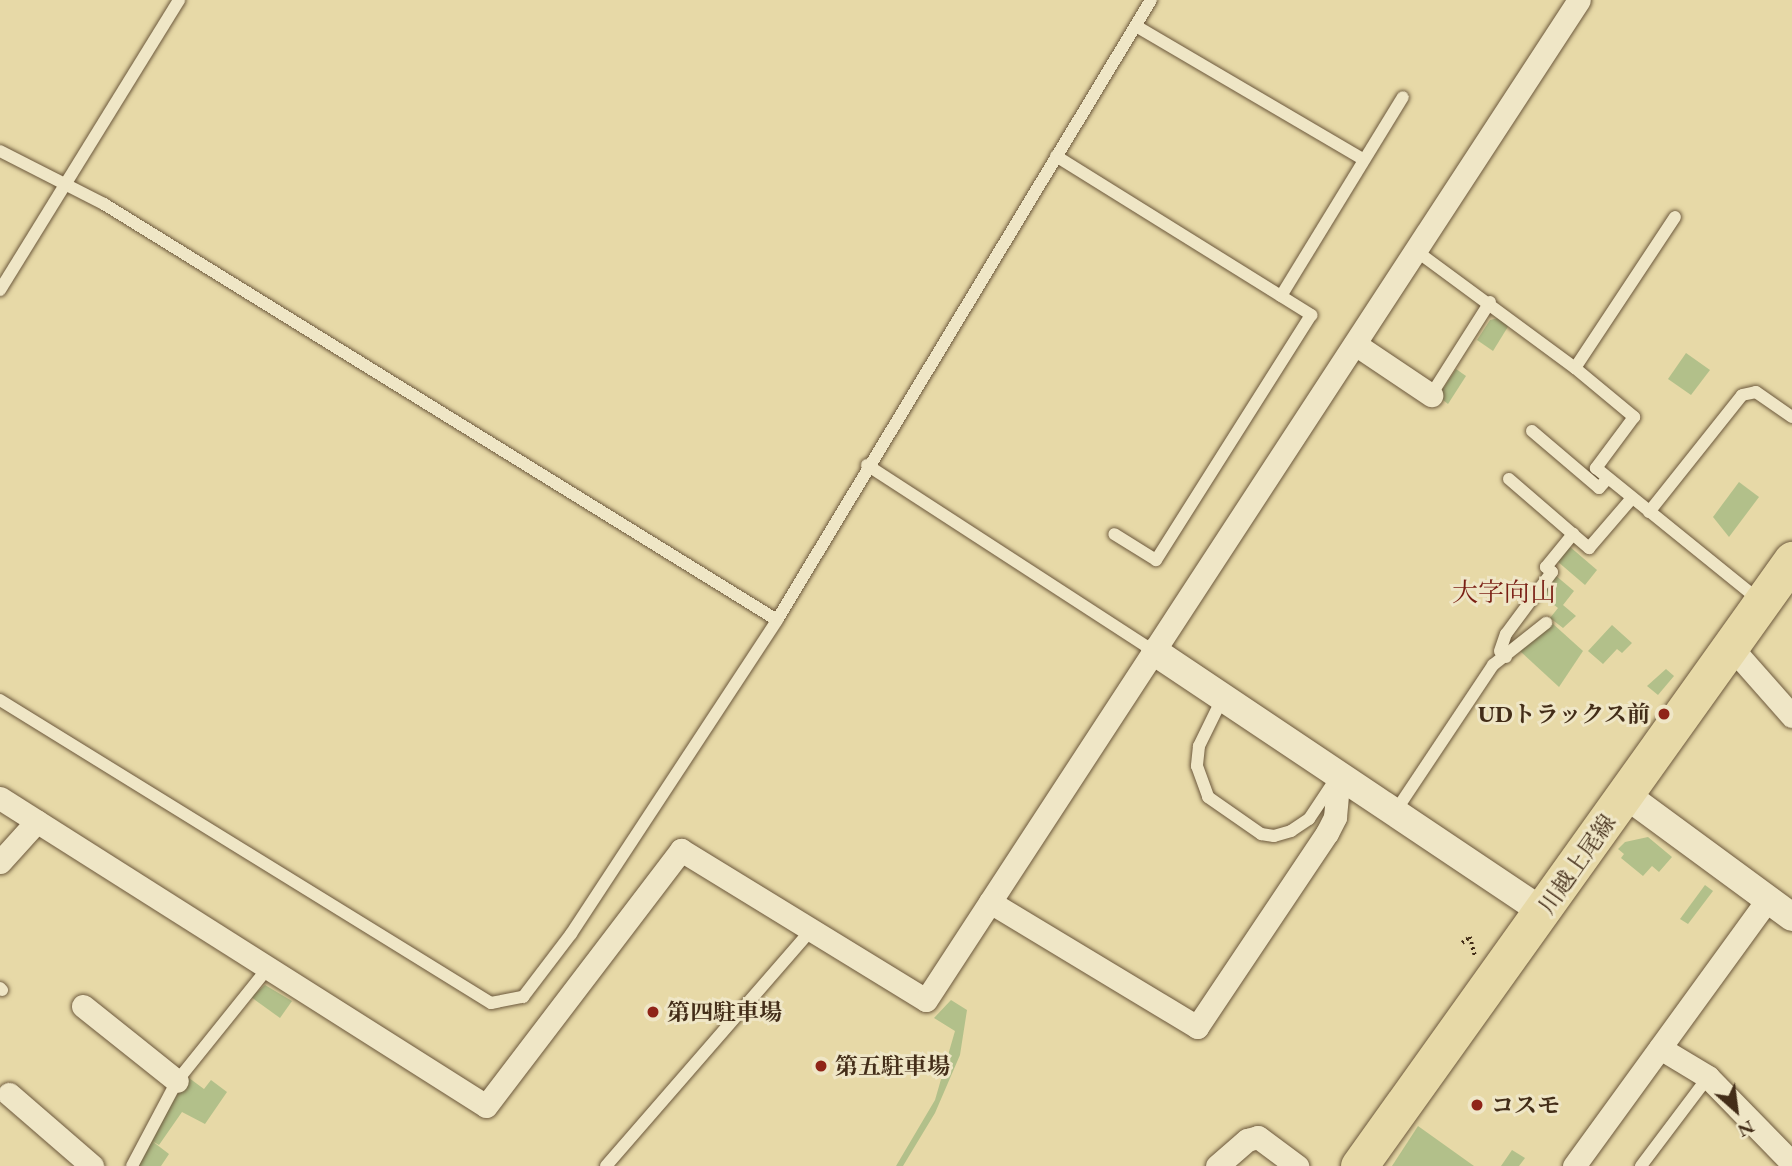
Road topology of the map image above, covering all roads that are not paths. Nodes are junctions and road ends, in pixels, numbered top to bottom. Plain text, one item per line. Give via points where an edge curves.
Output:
1 (179, 0) edge
2 (1151, 0) edge
3 (1579, 0) edge
4 (1136, 26) junction
5 (1403, 97) dead end
6 (0, 151) edge
7 (1056, 156) junction
8 (1364, 160) junction
9 (63, 186) junction
10 (1675, 217) dead end
11 (1415, 250) junction
12 (0, 290) edge
13 (1281, 296) junction
14 (1490, 302) junction
15 (1355, 344) junction
16 (1575, 368) junction
17 (1431, 395) joint
18 (1792, 417) edge
19 (1532, 431) dead end
20 (867, 466) junction
21 (1608, 478) junction
22 (1509, 479) dead end
23 (1632, 498) junction
24 (1649, 512) junction
25 (1114, 534) dead end
26 (1573, 534) junction
27 (1792, 560) edge
28 (1762, 603) junction
29 (777, 620) junction
30 (1546, 623) dead end
31 (1731, 647) junction
32 (1154, 652) junction
33 (1506, 657) junction
34 (1223, 697) junction
35 (0, 700) edge
36 (1792, 716) edge
37 (1339, 774) junction
38 (1626, 795) junction
39 (0, 798) edge
40 (1395, 812) junction
41 (37, 821) junction
42 (0, 862) edge
43 (1768, 899) junction
44 (990, 902) junction
45 (1543, 912) junction
46 (1792, 917) edge
47 (812, 929) junction
48 (267, 969) junction
49 (83, 1006) dead end
50 (1660, 1048) junction
51 (1708, 1077) junction
52 (177, 1081) junction
53 (9, 1094) dead end
54 (1792, 1163) edge
55 (92, 1166) edge
56 (132, 1166) edge
57 (606, 1166) edge
58 (1217, 1166) edge
59 (1297, 1166) edge
60 (1359, 1166) edge
61 (1574, 1166) edge
62 (1641, 1166) edge

1 - 9 lane
2 - 4 lane
3 - 11 street
4 - 7 lane
4 - 8 lane
5 - 8 lane
6 - 9 lane
7 - 13 lane
7 - 20 lane
8 - 13 lane
9 - 12 lane
9 - 29 lane via 104,204
10 - 16 lane
11 - 14 lane
11 - 15 street
13 - 25 lane via 1311,315 1156,560
14 - 16 lane
14 - 17 lane
15 - 17 street
15 - 32 street
16 - 21 lane via 1633,417 1596,468
18 - 24 lane via 1756,392 1742,395
19 - 21 lane via 1600,488
20 - 29 lane
20 - 32 lane
21 - 23 lane
22 - 26 lane
23 - 24 lane
23 - 26 lane via 1589,548
24 - 28 lane
26 - 33 lane via 1546,567 1552,572 1506,634 1500,651
27 - 28 main road, 川越上尾線
28 - 31 main road, 川越上尾線
29 - 35 lane via 571,934 523,997 491,1003
30 - 33 lane
31 - 36 street
31 - 38 main road, 川越上尾線
32 - 34 street
32 - 44 street
33 - 40 lane via 1493,665
34 - 37 street
34 - 37 lane via 1205,726 1197,766 1208,797 1261,834 1291,831 1308,819
37 - 40 street
37 - 44 street via 1335,817 1327,833 1196,1027
38 - 43 street
38 - 45 main road, 川越上尾線
39 - 41 street
40 - 45 street
41 - 42 street
41 - 48 street
43 - 46 street
43 - 50 street
44 - 47 street via 926,1000
45 - 60 main road, 川越上尾線
47 - 48 street via 681,850 486,1106
47 - 57 lane
48 - 52 lane
49 - 52 street
50 - 51 street
50 - 61 street
51 - 54 street
51 - 62 lane
52 - 56 lane
53 - 55 street
58 - 59 street via 1258,1137

